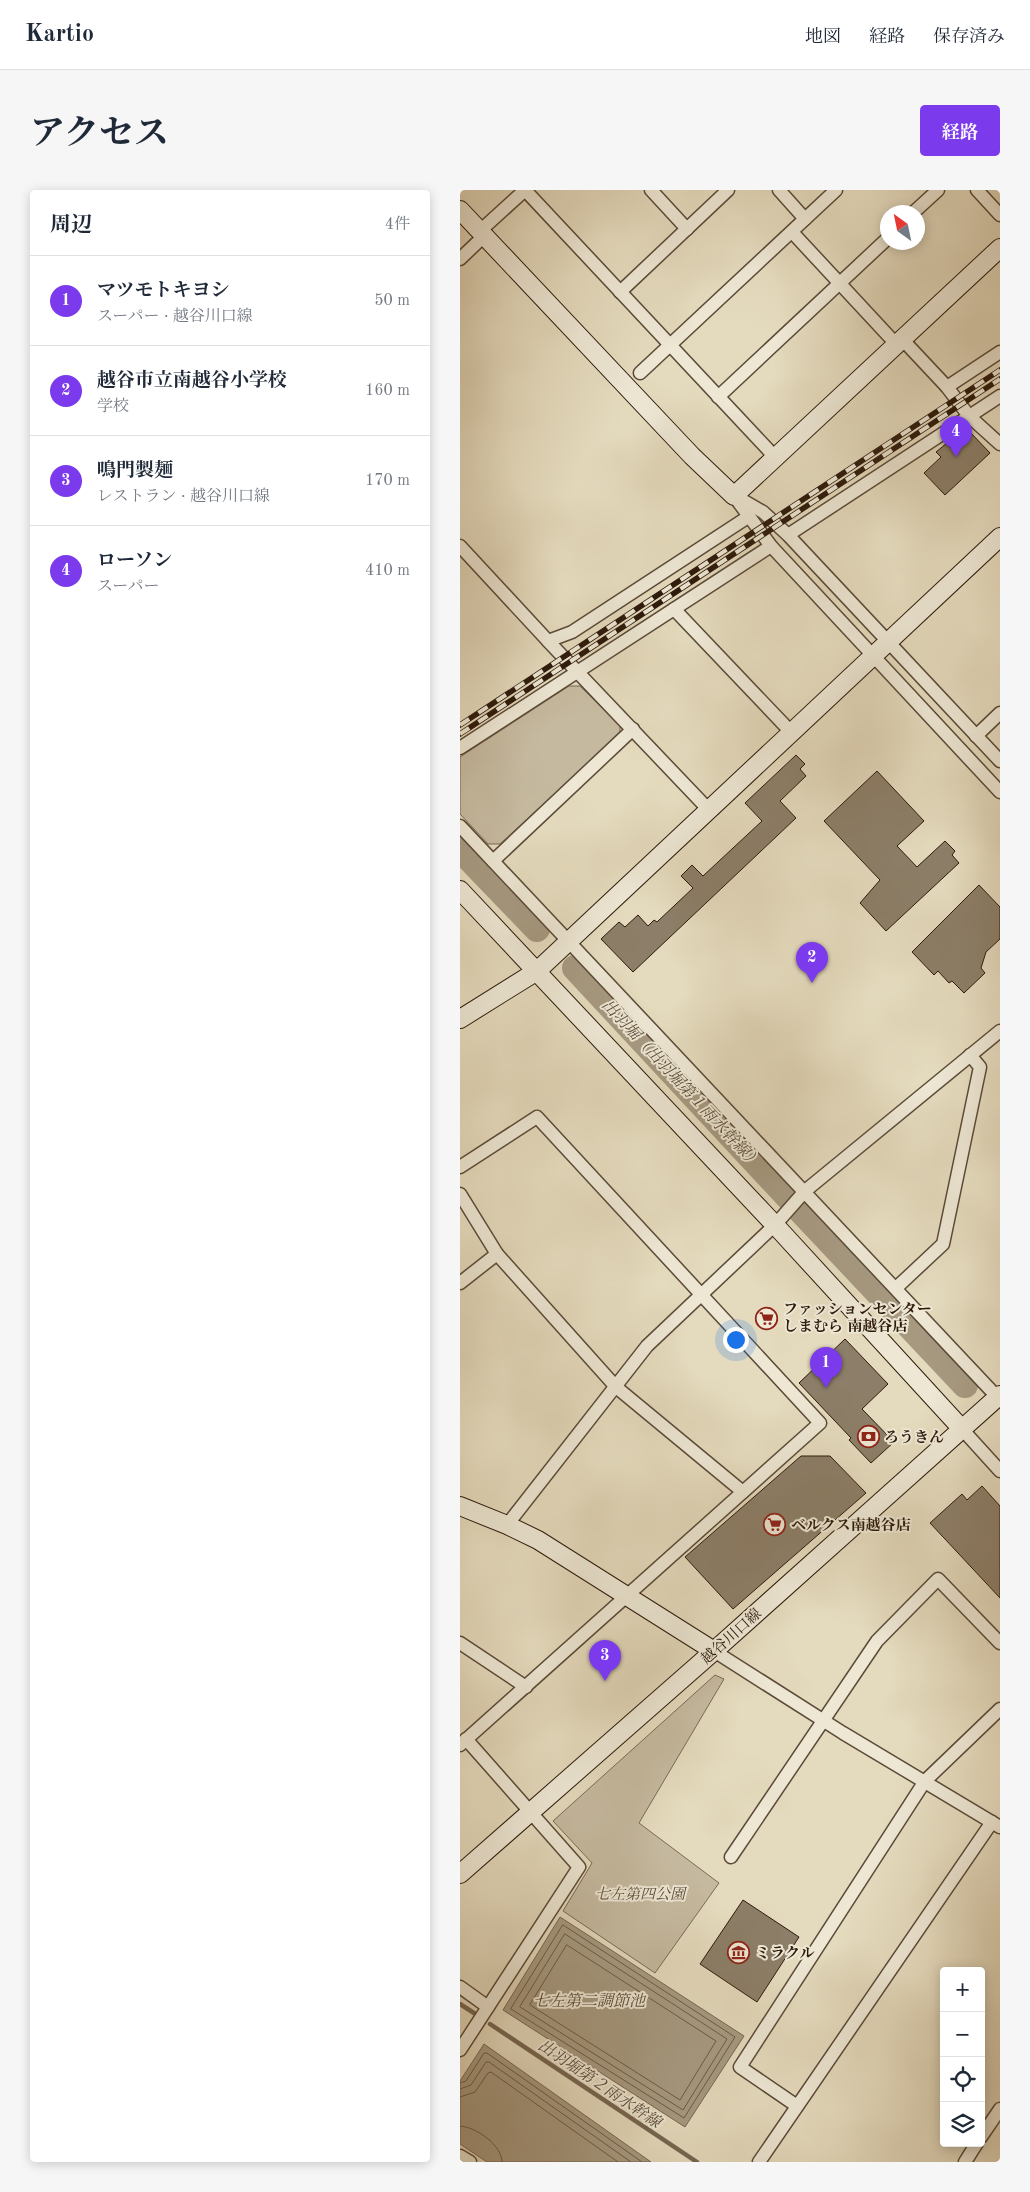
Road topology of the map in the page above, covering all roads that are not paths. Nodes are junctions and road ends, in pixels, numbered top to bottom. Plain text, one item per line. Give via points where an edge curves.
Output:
1 (525, 190) edge
2 (651, 190) edge
3 (728, 190) edge
4 (779, 190) edge
5 (836, 190) edge
6 (938, 190) edge
7 (977, 190) edge
8 (922, 205) edge
9 (460, 210) edge
10 (1000, 215) edge
11 (805, 219) junction
12 (688, 229) junction
13 (792, 232) junction
14 (482, 233) junction
15 (880, 245) edge
16 (1000, 248) edge
17 (460, 259) edge
18 (839, 283) junction
19 (620, 292) junction
20 (899, 342) junction
21 (670, 345) junction
22 (1000, 352) edge
23 (640, 373) dead end
24 (947, 387) junction
25 (1000, 396) edge
26 (718, 397) junction
27 (969, 416) junction
28 (1000, 444) edge
29 (775, 457) junction
30 (734, 496) junction
31 (748, 517) junction
32 (788, 534) junction
33 (1000, 538) edge
34 (460, 546) edge
35 (771, 546) junction
36 (674, 609) junction
37 (548, 641) junction
38 (888, 642) junction
39 (874, 656) junction
40 (578, 672) junction
41 (1000, 713) edge
42 (633, 729) junction
43 (791, 732) junction
44 (976, 736) junction
45 (460, 748) edge
46 (1000, 761) edge
47 (1000, 792) edge
48 (708, 809) junction
49 (460, 826) edge
50 (493, 862) junction
51 (460, 890) edge
52 (569, 941) junction
53 (536, 971) junction
54 (460, 1019) edge
55 (1000, 1031) edge
56 (970, 1055) junction
57 (460, 1167) edge
58 (806, 1191) junction
59 (460, 1194) edge
60 (774, 1225) junction
61 (497, 1254) junction
62 (460, 1283) edge
63 (896, 1288) junction
64 (703, 1294) junction
65 (616, 1387) junction
66 (999, 1398) edge
67 (962, 1429) junction
68 (1000, 1472) edge
69 (743, 1492) junction
70 (460, 1506) edge
71 (507, 1525) junction
72 (628, 1596) junction
73 (460, 1643) edge
74 (1000, 1643) edge
75 (714, 1651) junction
76 (526, 1687) junction
77 (1000, 1709) edge
78 (824, 1719) junction
79 (463, 1742) edge
80 (925, 1781) junction
81 (530, 1812) junction
82 (996, 1824) edge
83 (730, 1857) dead end
84 (460, 1874) edge
85 (460, 1987) edge
86 (488, 2007) junction
87 (464, 2034) edge
88 (460, 2050) edge
89 (797, 2106) junction
90 (1000, 2109) edge
91 (985, 2131) edge
92 (974, 2147) edge
93 (460, 2156) edge
94 (470, 2162) edge
95 (759, 2162) edge
96 (965, 2162) edge

1 - 14 street
1 - 19 street
2 - 12 street
3 - 12 street
4 - 11 street
5 - 11 street
6 - 8 street
7 - 10 street
9 - 14 street
11 - 13 street
12 - 19 street
13 - 18 street
13 - 21 street
14 - 17 street
14 - 30 street via 685,449
15 - 18 street
16 - 20 street
18 - 20 street
18 - 26 street
19 - 21 street
20 - 24 street
20 - 29 street
21 - 23 street
21 - 26 street
22 - 24 street
24 - 27 street
25 - 27 street
26 - 29 street
27 - 28 street
27 - 32 street
29 - 30 street
30 - 31 street
30 - 32 street via 763,512
31 - 35 street
31 - 37 street via 572,632
32 - 38 street
33 - 38 street
34 - 37 street
35 - 36 street
35 - 39 street
36 - 40 street
36 - 43 street
37 - 40 street
38 - 39 street
38 - 44 street
39 - 43 street
39 - 47 street
40 - 42 street
40 - 45 street
41 - 44 street
42 - 48 street
42 - 50 street
43 - 48 street
44 - 46 street
48 - 52 street
49 - 50 street
50 - 52 street
51 - 53 street
52 - 53 street
52 - 58 street
53 - 54 street
53 - 60 street
55 - 56 street
56 - 58 street
56 - 63 street via 980,1067 943,1244
57 - 64 street via 536,1117
58 - 60 street
58 - 63 street
59 - 61 street
60 - 64 street
60 - 67 street
61 - 62 street
61 - 65 street
63 - 66 street
64 - 65 street via 647,1346
64 - 69 street via 820,1423
65 - 69 street
65 - 71 street
66 - 67 street, 越谷川口線
67 - 68 street
67 - 75 street, 越谷川口線
69 - 72 street
70 - 71 street
71 - 72 street
72 - 75 street
72 - 76 street
73 - 76 street
74 - 78 street via 938,1579 877,1641
75 - 78 street
75 - 81 street, 越谷川口線
76 - 79 street
77 - 80 street
78 - 80 street
78 - 83 street
79 - 81 street
80 - 82 street
80 - 89 street via 740,2066
81 - 84 street, 越谷川口線
81 - 86 street via 579,1867
82 - 89 street
85 - 86 street
86 - 87 street
87 - 88 street
89 - 95 street
90 - 91 street
92 - 96 street
93 - 94 street

